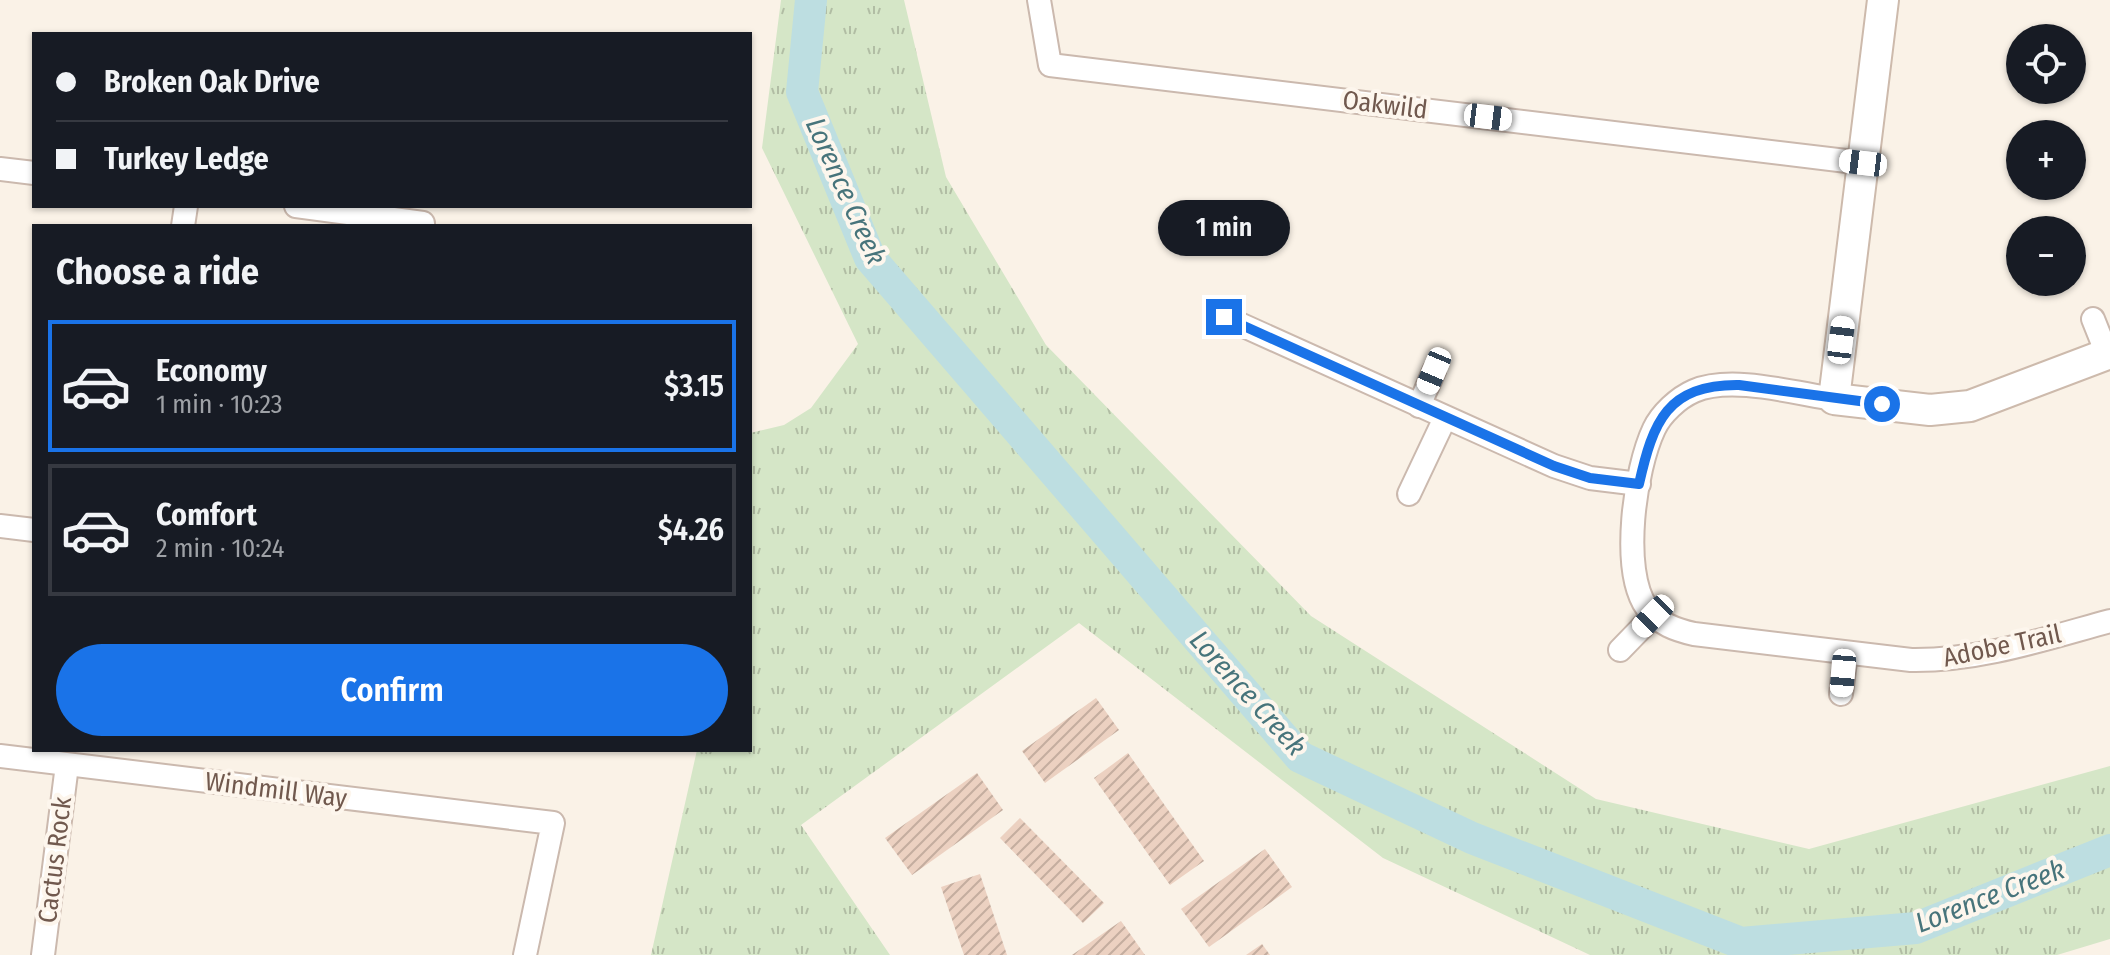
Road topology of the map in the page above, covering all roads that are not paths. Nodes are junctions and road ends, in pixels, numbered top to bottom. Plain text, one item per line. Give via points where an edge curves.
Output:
1 (1039, 0) edge
2 (1883, 0) edge
3 (1863, 163) junction
4 (0, 169) edge
5 (32, 173) edge
6 (310, 208) edge
7 (423, 224) edge
8 (1224, 317) dead end
9 (2093, 319) dead end
10 (2109, 353) edge
11 (1434, 371) dead end
12 (1834, 399) junction
13 (1419, 406) junction
14 (1445, 418) junction
15 (1639, 484) junction
16 (1409, 494) dead end
17 (0, 526) edge
18 (32, 530) edge
19 (1653, 616) junction
20 (2110, 621) edge
21 (1620, 650) dead end
22 (1846, 653) junction
23 (1841, 694) dead end
24 (0, 756) edge
25 (67, 765) junction
26 (43, 955) edge
27 (525, 955) edge

1 - 3 street, Oakwild via 1050,65
2 - 3 street
3 - 12 street
4 - 5 street
6 - 7 street
8 - 13 street
9 - 10 street
10 - 12 street via 1970,406 1930,410
11 - 13 street
12 - 15 street via 1739,385 1693,391 1655,426
13 - 14 street
14 - 15 street via 1554,466 1590,478
14 - 16 street
15 - 19 street via 1631,545 1634,578
17 - 18 street
19 - 21 street
19 - 22 street, Adobe Trail via 1694,634
20 - 22 street, Adobe Trail via 1967,658 1911,660
22 - 23 street
24 - 25 street, Windmill Way
25 - 26 street, Cactus Rock
25 - 27 street, Windmill Way via 553,823

